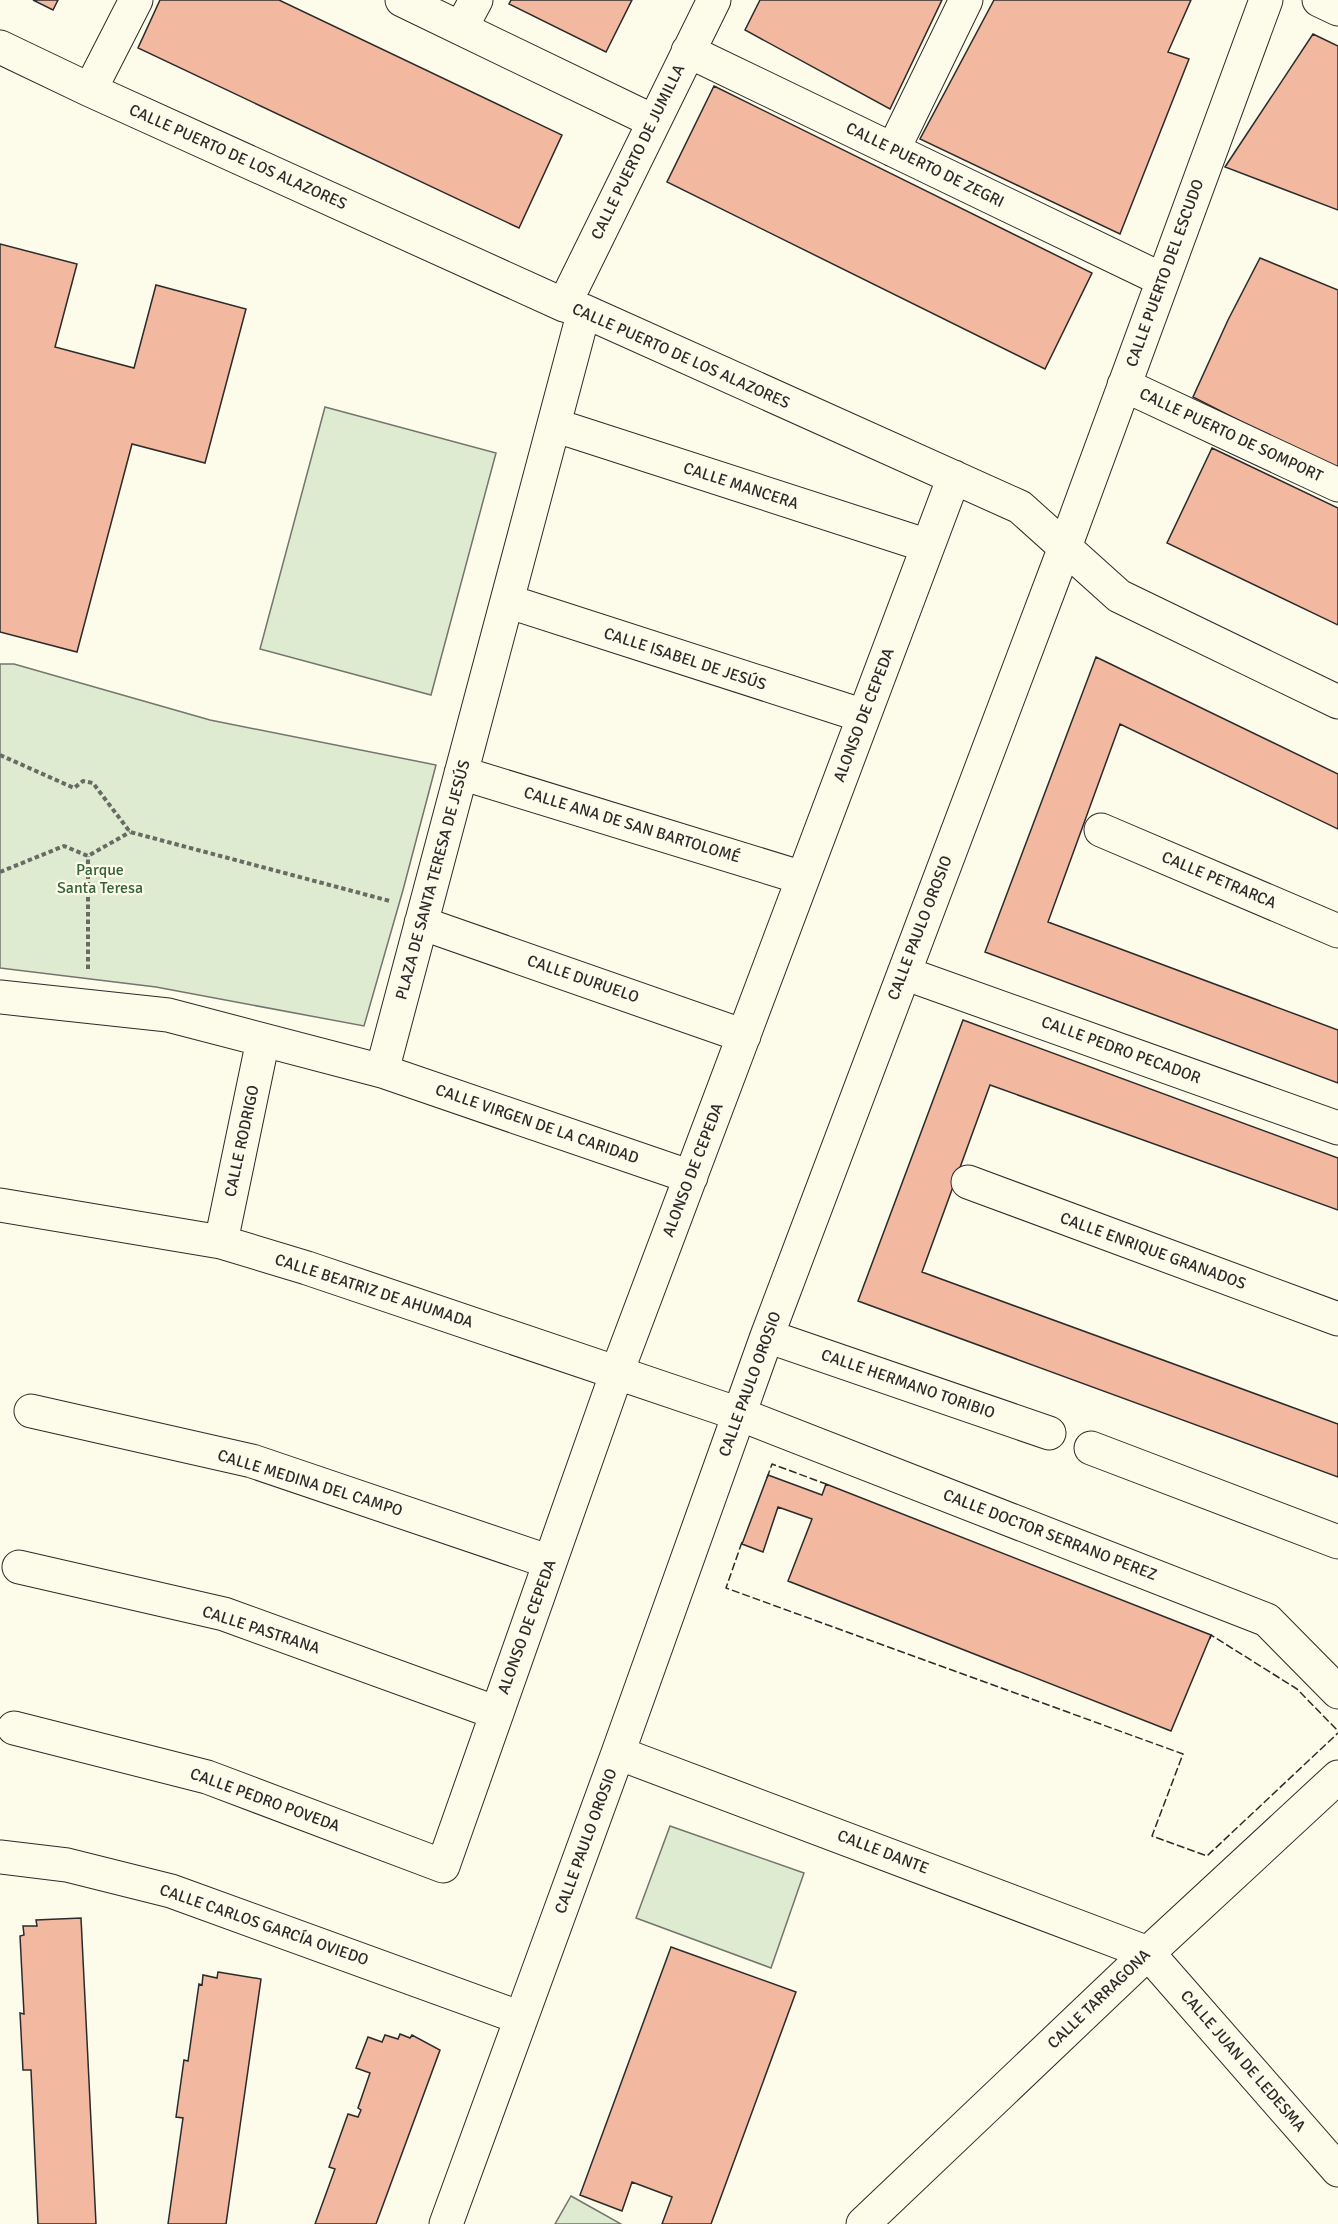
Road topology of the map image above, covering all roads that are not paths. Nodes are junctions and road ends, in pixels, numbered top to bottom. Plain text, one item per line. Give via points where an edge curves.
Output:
1 (136, 0) edge
2 (402, 0) edge
3 (476, 0) edge
4 (714, 0) edge
5 (966, 0) edge
6 (1266, 0) edge
7 (1319, 0) edge
8 (1338, 9) edge
9 (461, 28) junction
10 (0, 47) edge
11 (688, 51) junction
12 (90, 90) junction
13 (653, 121) junction
14 (893, 150) junction
15 (1163, 280) junction
16 (574, 308) junction
17 (1124, 385) junction
18 (554, 425) junction
19 (954, 477) junction
20 (1338, 485) edge
21 (928, 546) junction
22 (1065, 547) junction
23 (507, 601) junction
24 (1338, 702) edge
25 (864, 716) junction
26 (461, 773) junction
27 (1101, 830) dead end
28 (803, 878) junction
29 (410, 913) junction
30 (1338, 931) edge
31 (904, 973) junction
32 (0, 998) edge
33 (744, 1036) junction
34 (263, 1040) junction
35 (382, 1071) junction
36 (1338, 1128) edge
37 (691, 1177) junction
38 (968, 1182) dead end
39 (0, 1205) edge
40 (221, 1242) junction
41 (1338, 1319) edge
42 (767, 1336) junction
43 (617, 1372) junction
44 (31, 1412) dead end
45 (739, 1414) junction
46 (1049, 1433) dead end
47 (1091, 1448) dead end
48 (1338, 1542) edge
49 (550, 1562) junction
50 (19, 1567) dead end
51 (1338, 1692) edge
52 (497, 1713) junction
53 (14, 1728) dead end
54 (618, 1753) junction
55 (1338, 1777) edge
56 (0, 1857) edge
57 (443, 1866) joint
58 (1148, 1953) junction
59 (521, 2018) junction
60 (1338, 2170) edge
61 (446, 2224) edge
62 (863, 2224) edge

1 - 12 street
2 - 9 street
3 - 9 street
4 - 11 street, CALLE PUERTO DE JUMILLA
5 - 14 street
6 - 15 street, CALLE PUERTO DEL ESCUDO
7 - 8 street
9 - 13 street
10 - 12 street, CALLE PUERTO DE LOS ALAZORES
11 - 13 street, CALLE PUERTO DE JUMILLA
11 - 14 street, CALLE PUERTO DE ZEGRI
12 - 16 street, CALLE PUERTO DE LOS ALAZORES
13 - 16 street, CALLE PUERTO DE JUMILLA
14 - 15 street, CALLE PUERTO DE ZEGRI
15 - 17 street, CALLE PUERTO DEL ESCUDO
16 - 18 street, PLAZA DE SANTA TERESA DE JESÚS
16 - 19 street, CALLE PUERTO DE LOS ALAZORES
17 - 20 street, CALLE PUERTO DE SOMPORT
17 - 22 street, CALLE PUERTO DEL ESCUDO
18 - 21 street, CALLE MANCERA
18 - 23 street, PLAZA DE SANTA TERESA DE JESÚS
19 - 21 street, ALONSO DE CEPEDA
19 - 22 street, CALLE PUERTO DE LOS ALAZORES via 1020,507
21 - 25 street, ALONSO DE CEPEDA
22 - 24 street, CALLE PUERTO DE LOS ALAZORES via 1119,596
22 - 31 street, CALLE PAULO OROSIO
23 - 25 street, CALLE ISABEL DE JESÚS
23 - 26 street, PLAZA DE SANTA TERESA DE JESÚS
25 - 28 street, ALONSO DE CEPEDA
26 - 28 street, CALLE ANA DE SAN BARTOLOMÉ
26 - 29 street, PLAZA DE SANTA TERESA DE JESÚS
27 - 30 street, CALLE PETRARCA
28 - 33 street, ALONSO DE CEPEDA
29 - 33 street, CALLE DURUELO
29 - 35 street, PLAZA DE SANTA TERESA DE JESÚS
31 - 36 street, CALLE PEDRO PECADOR
31 - 42 street, CALLE PAULO OROSIO
32 - 34 street via 168,1015
33 - 37 street, ALONSO DE CEPEDA
34 - 35 street
34 - 40 street, CALLE RODRIGO
35 - 37 street, CALLE VIRGEN DE LA CARIDAD
37 - 43 street, ALONSO DE CEPEDA
38 - 41 street, CALLE ENRIQUE GRANADOS
39 - 40 street, CALLE BEATRIZ DE AHUMADA
40 - 43 street, CALLE BEATRIZ DE AHUMADA
42 - 45 street, CALLE PAULO OROSIO
42 - 46 street, CALLE HERMANO TORIBIO
43 - 45 street, CALLE BEATRIZ DE AHUMADA
43 - 49 street, ALONSO DE CEPEDA
44 - 49 street, CALLE MEDINA DEL CAMPO via 252,1461
45 - 51 street, CALLE DOCTOR SERRANO PEREZ via 1267,1620
45 - 54 street, CALLE PAULO OROSIO
47 - 48 street
49 - 52 street, ALONSO DE CEPEDA
50 - 52 street, CALLE PASTRANA via 224,1614
52 - 57 street, ALONSO DE CEPEDA
53 - 57 street, CALLE PEDRO POVEDA via 207,1777
54 - 58 street, CALLE DANTE
54 - 59 street, CALLE PAULO OROSIO
55 - 58 street, CALLE TARRAGONA
56 - 59 street, CALLE CARLOS GARCÍA OVIEDO via 67,1865 171,1891
58 - 60 street, CALLE JUAN DE LEDESMA
58 - 62 street, CALLE TARRAGONA
59 - 61 street, CALLE PAULO OROSIO

